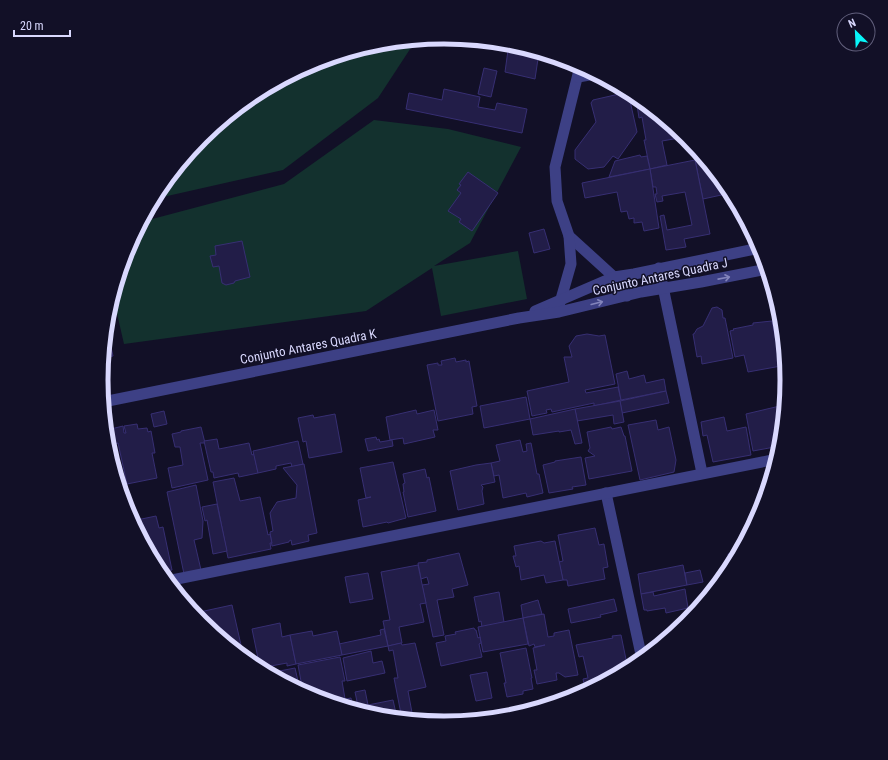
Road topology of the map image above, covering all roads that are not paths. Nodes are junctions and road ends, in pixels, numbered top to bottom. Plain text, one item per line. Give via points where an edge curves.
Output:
1 (579, 73) edge
2 (586, 76) edge
3 (578, 77) junction
4 (570, 236) junction
5 (753, 249) edge
6 (659, 268) junction
7 (761, 270) edge
8 (614, 277) junction
9 (662, 288) junction
10 (626, 296) junction
11 (559, 307) junction
12 (109, 401) edge
13 (771, 460) edge
14 (702, 473) junction
15 (606, 493) junction
16 (173, 579) edge
17 (641, 653) edge

1 - 3 street
2 - 3 street
3 - 4 street via 555,167 557,201
4 - 8 street
4 - 11 street via 571,264
5 - 6 street, Conjunto Antares Quadra J
6 - 8 street, Conjunto Antares Quadra J
6 - 9 street
9 -> 7 street, Conjunto Antares Quadra J
8 - 10 street
8 - 11 street, Conjunto Antares Quadra J
9 - 10 street, Conjunto Antares Quadra J
9 - 14 street
11 -> 10 street, Conjunto Antares Quadra J
11 - 12 street, Conjunto Antares Quadra K via 519,318
13 - 14 street
14 - 15 street
15 - 16 street
15 - 17 street

